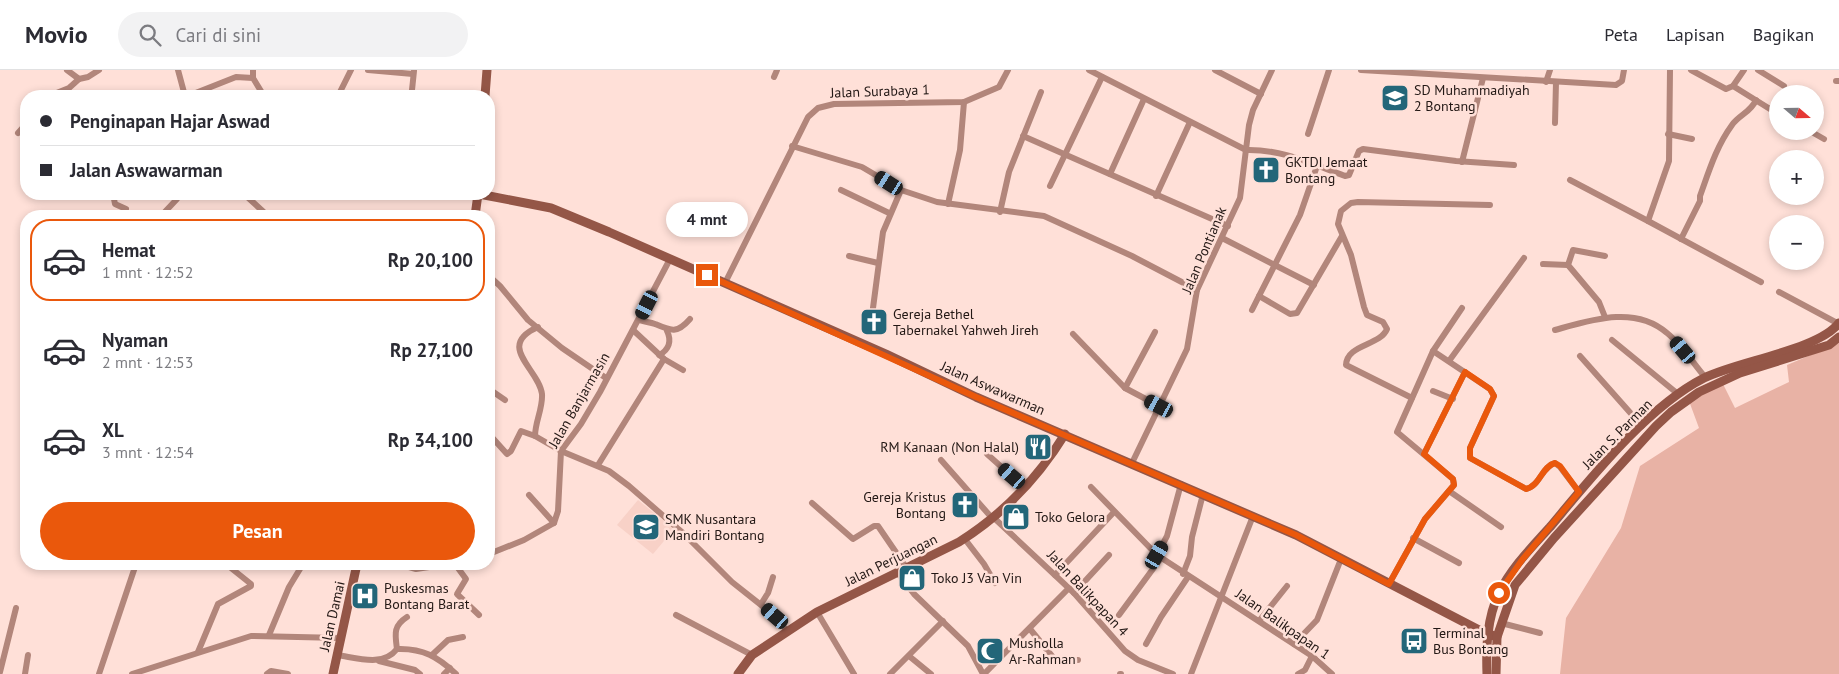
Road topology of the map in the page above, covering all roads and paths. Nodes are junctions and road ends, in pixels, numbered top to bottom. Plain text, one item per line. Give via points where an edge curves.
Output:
1 (68, 70) edge
2 (99, 70) edge
3 (178, 70) edge
4 (252, 70) edge
5 (351, 70) edge
6 (368, 70) edge
7 (487, 70) edge
8 (777, 70) edge
9 (1008, 70) edge
10 (1089, 70) edge
11 (1215, 70) edge
12 (1272, 70) edge
13 (1329, 70) edge
14 (1361, 70) edge
15 (1550, 70) edge
16 (1624, 70) edge
17 (1670, 70) edge
18 (1691, 70) edge
19 (1744, 70) edge
20 (1758, 70) edge
21 (413, 72) edge
22 (774, 77) dead end
23 (1102, 77) junction
24 (253, 78) junction
25 (1484, 78) junction
26 (79, 79) junction
27 (1546, 82) junction
28 (1556, 82) junction
29 (1782, 85) edge
30 (1733, 86) junction
31 (61, 90) edge
32 (184, 90) edge
33 (203, 90) edge
34 (260, 90) edge
35 (341, 90) edge
36 (412, 90) dead end
37 (485, 90) edge
38 (1042, 92) dead end
39 (1261, 94) junction
40 (1144, 99) junction
41 (1756, 100) junction
42 (964, 102) junction
43 (1769, 108) edge
44 (1190, 122) junction
45 (1555, 124) dead end
46 (20, 132) edge
47 (18, 134) dead end
48 (1308, 134) dead end
49 (1668, 134) junction
50 (1023, 136) junction
51 (1692, 139) dead end
52 (792, 146) junction
53 (1246, 150) junction
54 (1065, 154) junction
55 (1462, 162) junction
56 (1514, 165) dead end
57 (1317, 166) junction
58 (1110, 174) junction
59 (1570, 180) dead end
60 (1050, 186) dead end
61 (841, 190) dead end
62 (901, 190) junction
63 (1156, 196) junction
64 (495, 197) edge
65 (114, 200) edge
66 (176, 200) edge
67 (251, 200) edge
68 (948, 204) junction
69 (1490, 206) dead end
70 (126, 209) dead end
71 (167, 210) edge
72 (261, 210) edge
73 (1000, 212) junction
74 (889, 214) junction
75 (1648, 221) junction
76 (1228, 226) junction
77 (1342, 236) junction
78 (1678, 237) junction
79 (1222, 238) junction
80 (849, 256) dead end
81 (1604, 256) dead end
82 (1524, 258) dead end
83 (670, 259) junction
84 (1569, 260) junction
85 (878, 263) junction
86 (1275, 264) junction
87 (1543, 264) dead end
88 (495, 282) edge
89 (1761, 282) dead end
90 (725, 283) junction
91 (1314, 285) junction
92 (1197, 290) junction
93 (1779, 292) dead end
94 (1259, 296) junction
95 (873, 308) dead end
96 (1462, 308) dead end
97 (1252, 310) dead end
98 (1604, 317) junction
99 (690, 319) dead end
100 (639, 320) junction
101 (1839, 323) edge
102 (537, 326) junction
103 (633, 330) junction
104 (1555, 330) dead end
105 (667, 331) junction
106 (1155, 332) dead end
107 (1073, 334) dead end
108 (1839, 338) edge
109 (1612, 340) dead end
110 (1436, 352) junction
111 (1580, 356) dead end
112 (662, 357) junction
113 (1449, 361) junction
114 (683, 370) dead end
115 (1465, 372) junction
116 (1705, 377) junction
117 (606, 378) junction
118 (1125, 388) junction
119 (1433, 391) dead end
120 (495, 392) edge
121 (1678, 394) junction
122 (1412, 398) junction
123 (505, 400) dead end
124 (1453, 400) junction
125 (1159, 406) junction
126 (1642, 426) junction
127 (1065, 434) junction
128 (534, 435) junction
129 (495, 442) edge
130 (562, 451) junction
131 (987, 454) dead end
132 (1424, 454) junction
133 (942, 460) dead end
134 (1132, 463) junction
135 (598, 465) junction
136 (1181, 484) junction
137 (1091, 487) dead end
138 (1025, 488) junction
139 (1449, 491) junction
140 (1579, 492) junction
141 (1203, 494) junction
142 (529, 495) dead end
143 (812, 503) dead end
144 (1114, 512) junction
145 (1253, 516) junction
146 (993, 517) junction
147 (554, 523) junction
148 (1502, 526) dead end
149 (964, 538) junction
150 (1413, 538) junction
151 (495, 552) edge
152 (1109, 555) dead end
153 (1159, 556) junction
154 (1341, 558) junction
155 (1459, 563) dead end
156 (906, 567) junction
157 (134, 570) edge
158 (234, 570) edge
159 (299, 570) edge
160 (356, 570) edge
161 (459, 570) edge
162 (897, 572) junction
163 (1056, 575) junction
164 (1186, 575) junction
165 (773, 577) dead end
166 (995, 583) dead end
167 (1389, 584) junction
168 (1287, 586) dead end
169 (1071, 590) junction
170 (1220, 596) junction
171 (761, 604) junction
172 (16, 608) dead end
173 (817, 612) junction
174 (479, 615) dead end
175 (676, 615) dead end
176 (1119, 615) dead end
177 (407, 617) dead end
178 (943, 621) junction
179 (1259, 621) junction
180 (1501, 623) junction
181 (1030, 629) junction
182 (788, 631) junction
183 (1540, 633) dead end
184 (1487, 634) junction
185 (269, 635) junction
186 (463, 637) dead end
187 (1498, 637) junction
188 (1146, 644) dead end
189 (1294, 644) junction
190 (339, 646) junction
191 (398, 649) junction
192 (198, 652) junction
193 (432, 655) junction
194 (752, 655) junction
195 (28, 656) dead end
196 (909, 656) junction
197 (1312, 656) junction
198 (378, 660) junction
199 (1078, 660) dead end
200 (450, 668) junction
201 (0, 672) edge
202 (741, 673) edge
203 (4, 674) edge
204 (25, 674) edge
205 (99, 674) edge
206 (132, 674) edge
207 (267, 674) edge
208 (288, 674) edge
209 (334, 674) edge
210 (420, 674) edge
211 (444, 674) edge
212 (456, 674) edge
213 (854, 674) edge
214 (890, 674) edge
215 (931, 674) edge
216 (984, 674) edge
217 (1173, 674) edge
218 (1190, 674) edge
219 (1298, 674) edge
220 (1332, 674) edge
221 (1487, 674) edge
222 (1496, 674) edge

1 - 26 street
2 - 26 street
3 - 32 street
4 - 24 street
5 - 35 street
6 - 21 street
7 - 37 street
8 - 22 street
9 - 42 street, Jalan Surabaya 1 via 1002,85
10 - 23 street
11 - 39 street
12 - 39 street, Jalan Pontianak
13 - 48 street
14 - 25 street
15 - 27 street
16 - 28 street via 1622,81 1616,85
17 - 49 street
18 - 30 street via 1720,88
19 - 30 street
20 - 29 street
21 - 36 street
23 - 40 street
23 - 54 street
24 - 33 street via 236,78
24 - 34 street
25 - 27 street
25 - 55 street
26 - 31 street
27 - 28 street
28 - 45 street
30 - 41 street
38 - 50 street
39 - 53 street, Jalan Pontianak via 1248,125
40 - 44 street
40 - 58 street
41 - 43 street
41 - 78 street via 1751,109 1732,125 1717,148 1700,199
42 - 52 street, Jalan Surabaya 1 via 824,105 808,117
42 - 68 street via 960,150
44 - 53 street
44 - 63 street
46 - 47 street
49 - 51 street
49 - 75 street via 1668,166
50 - 54 street
50 - 73 street via 1009,172
52 - 62 street via 866,169
52 - 90 street, Jalan Surabaya 1
53 - 57 street via 1273,151
53 - 76 street, Jalan Pontianak via 1242,190
54 - 58 street
54 - 60 street
55 - 56 street
55 - 57 street via 1363,149 1347,176
57 - 86 street via 1300,215
58 - 63 street
59 - 75 street
61 - 74 street
62 - 68 street
62 - 74 street
63 - 76 street
64 - 83 street, Jalan Aswawarman via 551,208
65 - 70 street via 115,204
66 - 71 street
67 - 72 street
68 - 73 street
69 - 77 street via 1351,203 1341,212 1338,224
73 - 92 street via 1027,212 1054,220
74 - 85 street
75 - 78 street
76 - 79 street, Jalan Pontianak
77 - 91 street
77 - 122 street via 1351,255 1367,315 1386,325 1385,333 1353,352 1346,365
78 - 89 street
79 - 86 street
79 - 92 street, Jalan Pontianak
80 - 85 street
81 - 84 street via 1573,250
82 - 113 street
83 - 90 street, Jalan Aswawarman
83 - 100 street, Jalan Banjarmasin
84 - 87 street
84 - 98 street via 1599,302
85 - 95 street
86 - 91 street
86 - 94 street
88 - 102 street
90 - 127 street, Jalan Aswawarman
91 - 94 street via 1293,315
92 - 125 street, Jalan Pontianak via 1187,349
93 - 101 street
94 - 97 street
96 - 110 street
98 - 104 street
98 - 116 street via 1642,320 1664,330
99 - 105 street via 682,328
100 - 103 street, Jalan Banjarmasin
100 - 105 street
101 - 116 street, Jalan S. Parman via 1818,339
102 - 117 street via 562,348
102 - 128 street via 526,334 519,351 542,392
103 - 112 street
103 - 117 street, Jalan Banjarmasin
105 - 112 street via 671,340
106 - 118 street
107 - 118 street
108 - 180 street, Jalan S. Parman via 1724,380 1699,392 1671,412 1525,572 1509,597
109 - 121 street
110 - 113 street
110 - 122 street
111 - 126 street
112 - 114 street
112 - 135 street
113 - 115 street
115 - 124 street
115 - 140 street via 1490,389 1494,396 1470,448 1470,458 1526,489 1536,484 1549,465 1555,463
116 - 121 street, Jalan S. Parman
117 - 130 street, Jalan Banjarmasin
118 - 125 street
119 - 124 street
120 - 123 street
121 - 126 street, Jalan S. Parman
122 - 132 street via 1397,432
124 - 132 street
125 - 134 street, Jalan Pontianak
126 - 140 street, Jalan S. Parman
127 - 134 street, Jalan Aswawarman
127 - 138 street, Jalan Perjuangan via 1042,470
128 - 129 street via 522,431 508,454
128 - 130 street
130 - 135 street
130 - 147 street, Jalan Banjarmasin via 558,511
131 - 138 street
132 - 139 street via 1453,479 1454,485
133 - 146 street, Jalan Balikpapan 4
134 - 136 street, Jalan Aswawarman
135 - 171 street via 630,486 732,582
136 - 141 street, Jalan Aswawarman
136 - 153 street
137 - 144 street, Jalan Balikpapan 1
138 - 146 street, Jalan Perjuangan
139 - 148 street
139 - 150 street
140 - 184 street, Jalan S. Parman via 1507,581 1493,609
141 - 145 street, Jalan Aswawarman
141 - 164 street
142 - 147 street
143 - 156 street via 853,539 878,526
144 - 153 street, Jalan Balikpapan 1
144 - 163 street
145 - 154 street, Jalan Aswawarman
145 - 170 street
146 - 149 street, Jalan Perjuangan
146 - 163 street, Jalan Balikpapan 4
147 - 151 street
149 - 156 street, Jalan Perjuangan
149 - 166 street
150 - 155 street
150 - 167 street
152 - 169 street
153 - 164 street, Jalan Balikpapan 1
153 - 176 street
154 - 167 street, Jalan Aswawarman
154 - 189 street via 1317,620
156 - 162 street, Jalan Perjuangan
157 - 205 street
158 - 192 street via 251,586 218,604
159 - 185 street
160 - 190 street, Jalan Damai
161 - 174 street via 466,579 458,594
162 - 173 street, Jalan Perjuangan
162 - 178 street via 914,594
163 - 169 street, Jalan Balikpapan 4
164 - 170 street, Jalan Balikpapan 1
164 - 188 street
165 - 171 street
167 - 184 street, Jalan Aswawarman
168 - 179 street
169 - 181 street
169 - 217 street, Jalan Balikpapan 4 via 1124,651
170 - 179 street, Jalan Balikpapan 1
170 - 218 street
171 - 182 street
172 - 201 street
173 - 182 street, Jalan Perjuangan
173 - 213 street
175 - 194 street
177 - 191 street via 394,632
178 - 196 street
178 - 216 street via 968,646
179 - 189 street, Jalan Balikpapan 1
180 - 183 street
180 - 187 street, Jalan S. Parman
181 - 199 street via 1056,661
181 - 216 street
182 - 194 street, Jalan Perjuangan
184 - 187 street, Jalan Aswawarman
184 - 221 street, Jalan S. Parman
185 - 190 street
185 - 192 street via 242,637
186 - 193 street via 448,640
187 - 222 street, Jalan S. Parman
189 - 197 street, Jalan Balikpapan 1
190 - 198 street
190 - 209 street, Jalan Damai
191 - 193 street via 416,649
191 - 198 street via 392,656
192 - 206 street
193 - 200 street
194 - 202 street, Jalan Perjuangan
195 - 204 street
196 - 214 street
196 - 215 street
197 - 219 street via 1305,670
197 - 220 street, Jalan Balikpapan 1
198 - 210 street
200 - 211 street
200 - 212 street
201 - 203 street
207 - 208 street via 271,671

